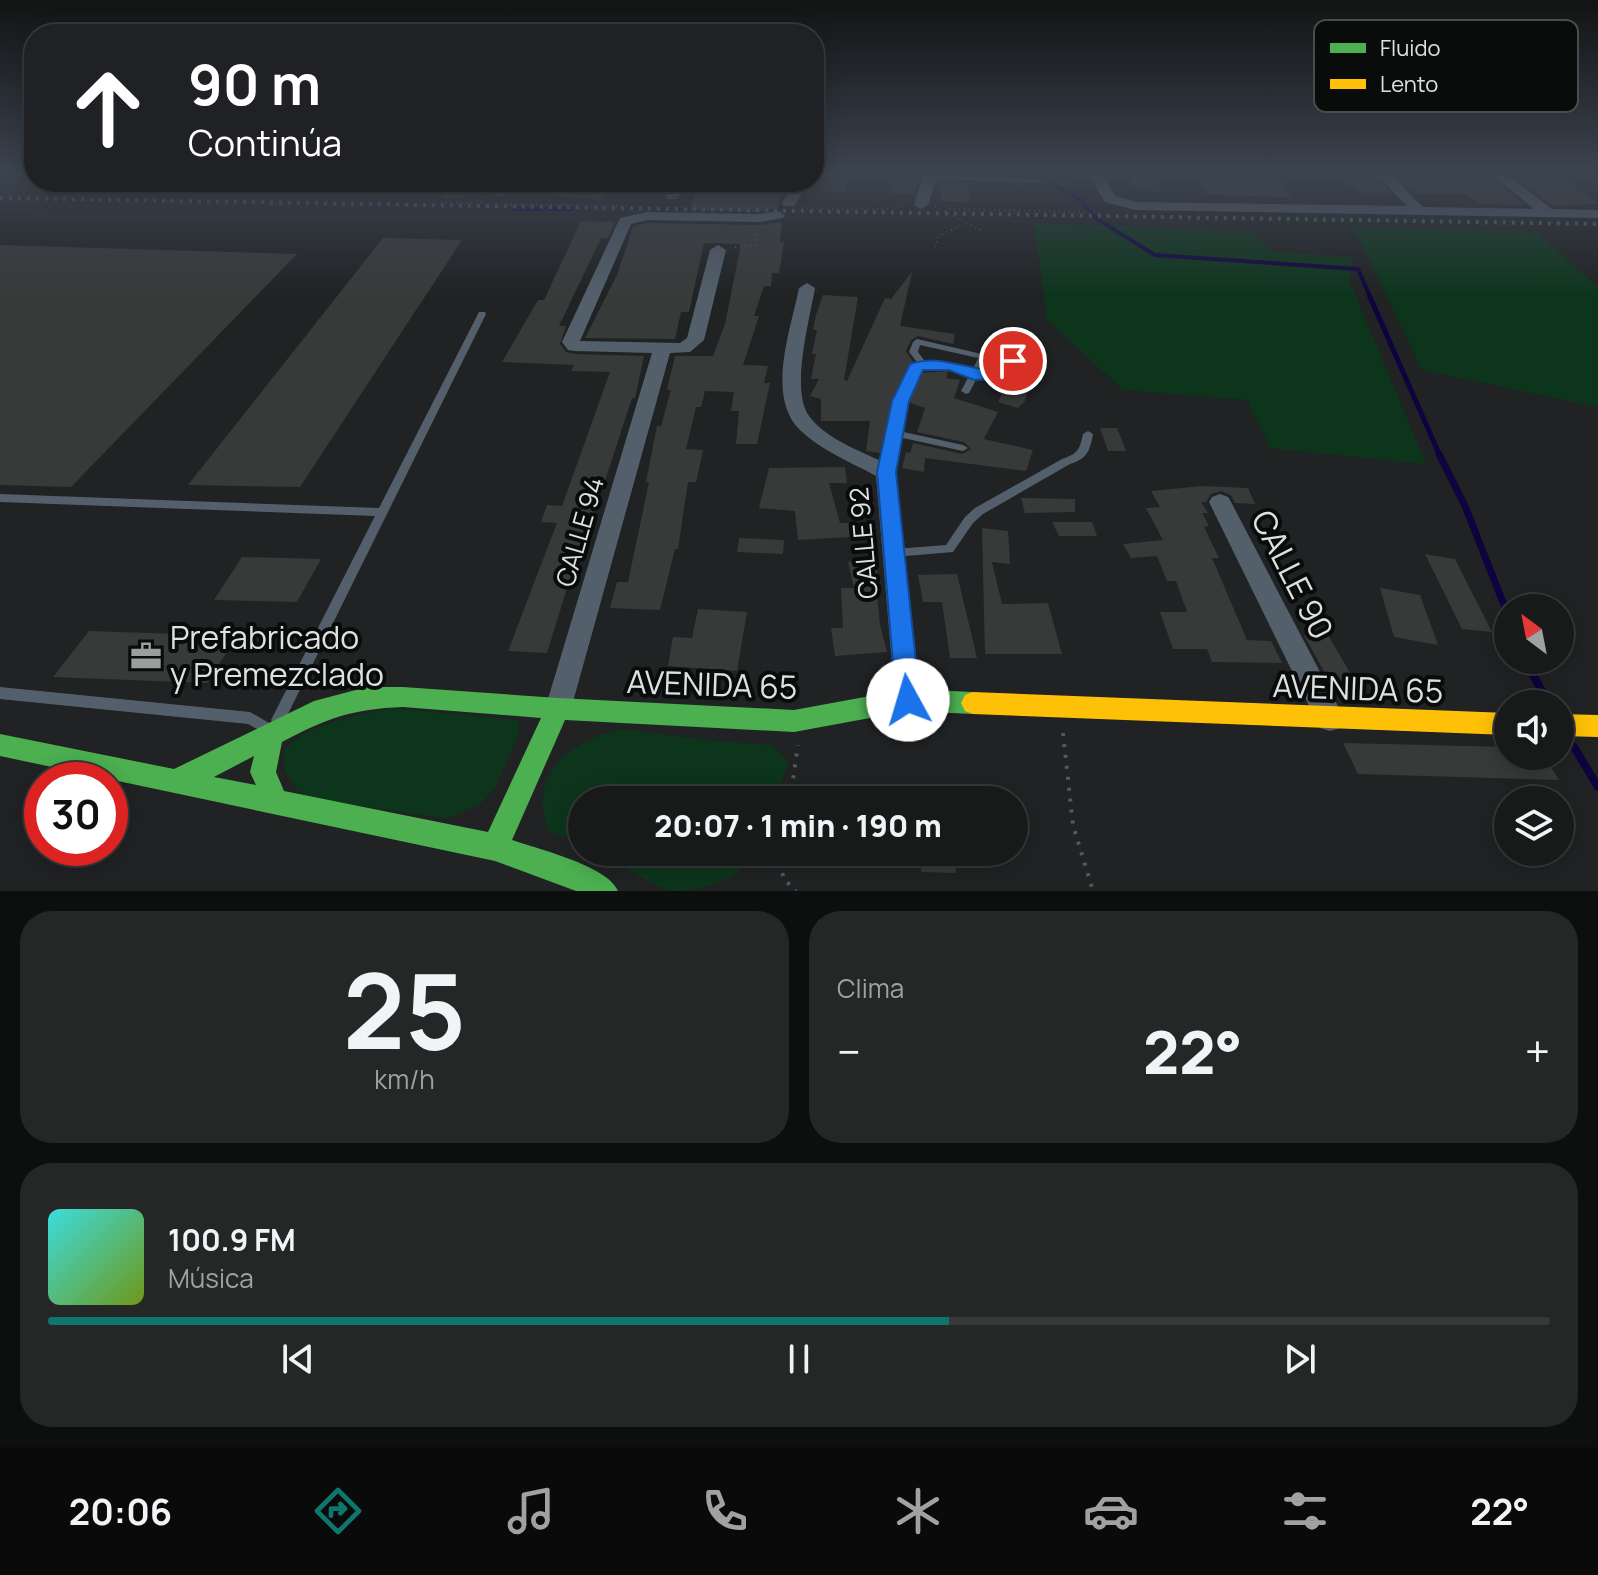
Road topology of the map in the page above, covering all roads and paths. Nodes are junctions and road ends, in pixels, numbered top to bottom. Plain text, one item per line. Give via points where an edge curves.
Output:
1 (629, 215) edge
2 (697, 215) edge
3 (778, 215) dead end
4 (955, 215) edge
5 (760, 218) junction
6 (961, 221) junction
7 (983, 231) dead end
8 (935, 247) dead end
9 (718, 250) joint
10 (807, 288) dead end
11 (482, 314) dead end
12 (662, 349) junction
13 (920, 360) dead end
14 (1013, 361) dead end
15 (974, 375) junction
16 (966, 391) dead end
17 (894, 433) junction
18 (1088, 434) dead end
19 (963, 448) dead end
20 (886, 472) junction
21 (0, 498) edge
22 (1220, 502) dead end
23 (382, 512) junction
24 (893, 553) junction
25 (0, 693) edge
26 (908, 700) junction
27 (1059, 705) junction
28 (558, 709) junction
29 (1330, 719) junction
30 (794, 721) junction
31 (1494, 724) edge
32 (1574, 725) edge
33 (1598, 726) edge
34 (272, 732) junction
35 (0, 745) edge
36 (171, 782) junction
37 (793, 786) edge
38 (275, 801) junction
39 (495, 847) junction
40 (780, 866) edge
41 (604, 891) edge
42 (796, 891) edge
43 (1093, 891) edge

1 - 12 street via 571,342
2 - 5 street
3 - 5 street
4 - 6 path
5 - 9 path via 755,245
6 - 7 path
6 - 8 path via 939,236
9 - 12 street via 695,340 684,348
10 - 20 street, CALLE 92 via 792,402 801,420 819,436
11 - 23 lane
12 - 28 street, CALLE 94
13 - 15 lane via 913,352 917,342 957,348 983,357
14 - 15 lane via 1015,368 1003,374
15 - 16 lane
15 - 17 lane via 951,365 916,367 900,401
17 - 19 lane
17 - 20 lane
18 - 24 lane via 1077,458 979,511 949,549
20 - 24 street, CALLE 92
21 - 23 lane
22 - 29 street, CALLE 90
23 - 34 lane
24 - 26 street, CALLE 92
25 - 34 lane via 250,718
26 - 27 street, AVENIDA 65
26 - 30 street, AVENIDA 65
27 - 29 street, AVENIDA 65
27 - 43 path via 1073,825
28 - 30 street, AVENIDA 65
28 - 34 street, AVENIDA 65 via 367,698 322,709
28 - 39 street, CALLE 94
29 - 31 street, AVENIDA 65
30 - 37 path via 799,752
32 - 33 street
34 - 36 street, AVENIDA 65
34 - 38 street via 263,772
35 - 36 street
36 - 38 street
38 - 39 street
39 - 41 street
40 - 42 path

